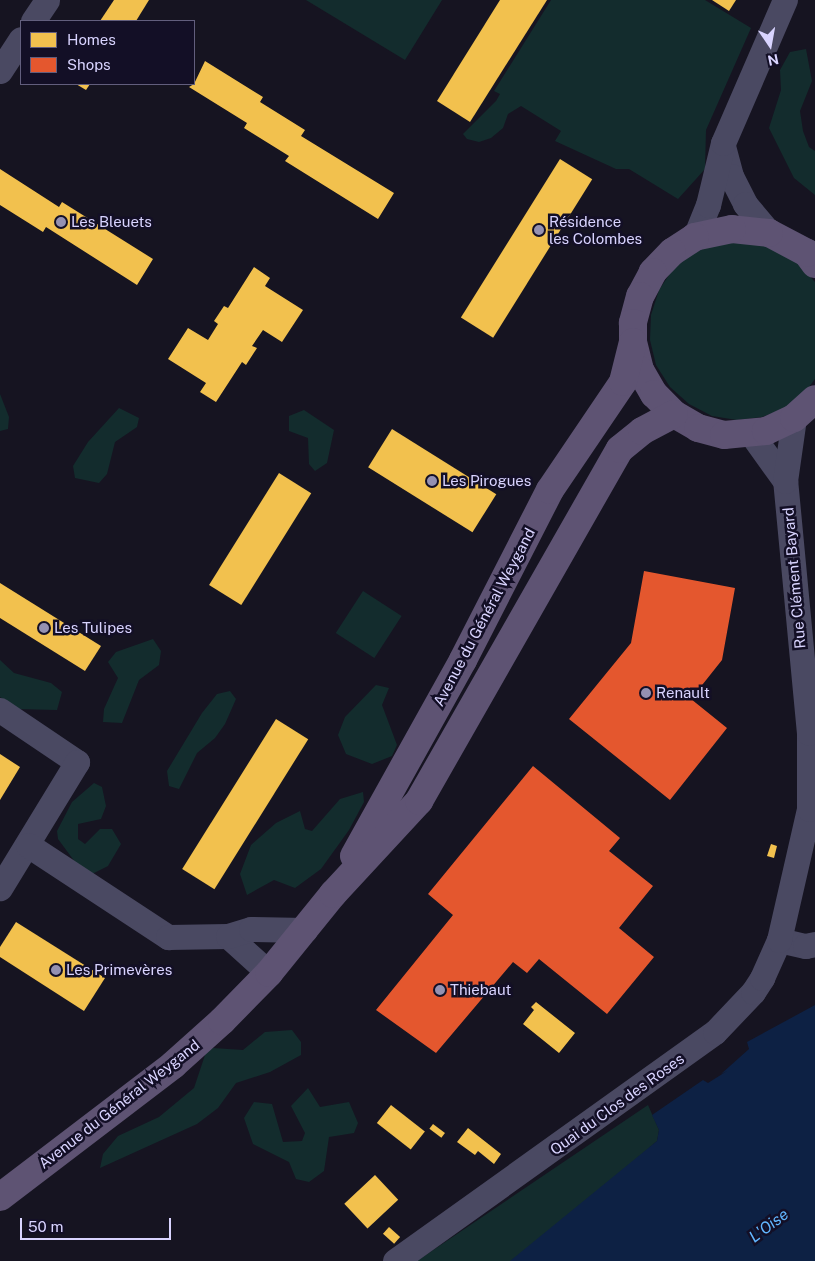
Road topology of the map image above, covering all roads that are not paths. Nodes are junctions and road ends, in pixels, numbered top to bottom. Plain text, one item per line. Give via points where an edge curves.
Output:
1 (46, 0) edge
2 (785, 0) edge
3 (34, 20) edge
4 (20, 41) edge
5 (0, 71) edge
6 (722, 143) junction
7 (768, 233) junction
8 (695, 237) junction
9 (812, 257) edge
10 (634, 342) junction
11 (815, 400) edge
12 (674, 414) junction
13 (794, 418) junction
14 (752, 434) junction
15 (785, 481) junction
16 (0, 710) edge
17 (28, 845) junction
18 (0, 888) edge
19 (333, 894) junction
20 (305, 930) junction
21 (228, 936) junction
22 (779, 940) junction
23 (815, 944) edge
24 (269, 973) junction
25 (0, 1197) edge
26 (395, 1261) edge

1 - 3 street
2 - 6 street
4 - 5 street
6 - 7 street via 731,176 745,204
6 - 8 street via 708,205
7 - 8 main road via 732,229
7 - 9 main road
8 - 10 main road via 672,252 653,272 640,296 633,323
10 - 12 main road via 645,378 654,394
10 - 19 main road, Avenue du Général Weygand via 623,382 550,490 463,660
11 - 13 main road
12 - 14 main road via 698,428 715,433
12 - 19 main road, Avenue du Général Weygand via 642,431 620,449 419,801
13 - 14 main road
13 - 15 street, Rue Clément Bayard
14 - 15 street, Rue Clément Bayard
15 - 22 street, Rue Clément Bayard via 809,733 809,809
16 - 17 street via 78,762
17 - 18 street
17 - 21 street via 168,937
19 - 20 main road, Avenue du Général Weygand
20 - 21 street via 251,929
20 - 24 main road, Avenue du Général Weygand
21 - 24 street
22 - 23 street via 805,946
22 - 26 street, Quai du Clos des Roses via 753,992 715,1032
24 - 25 main road, Avenue du Général Weygand via 173,1065

